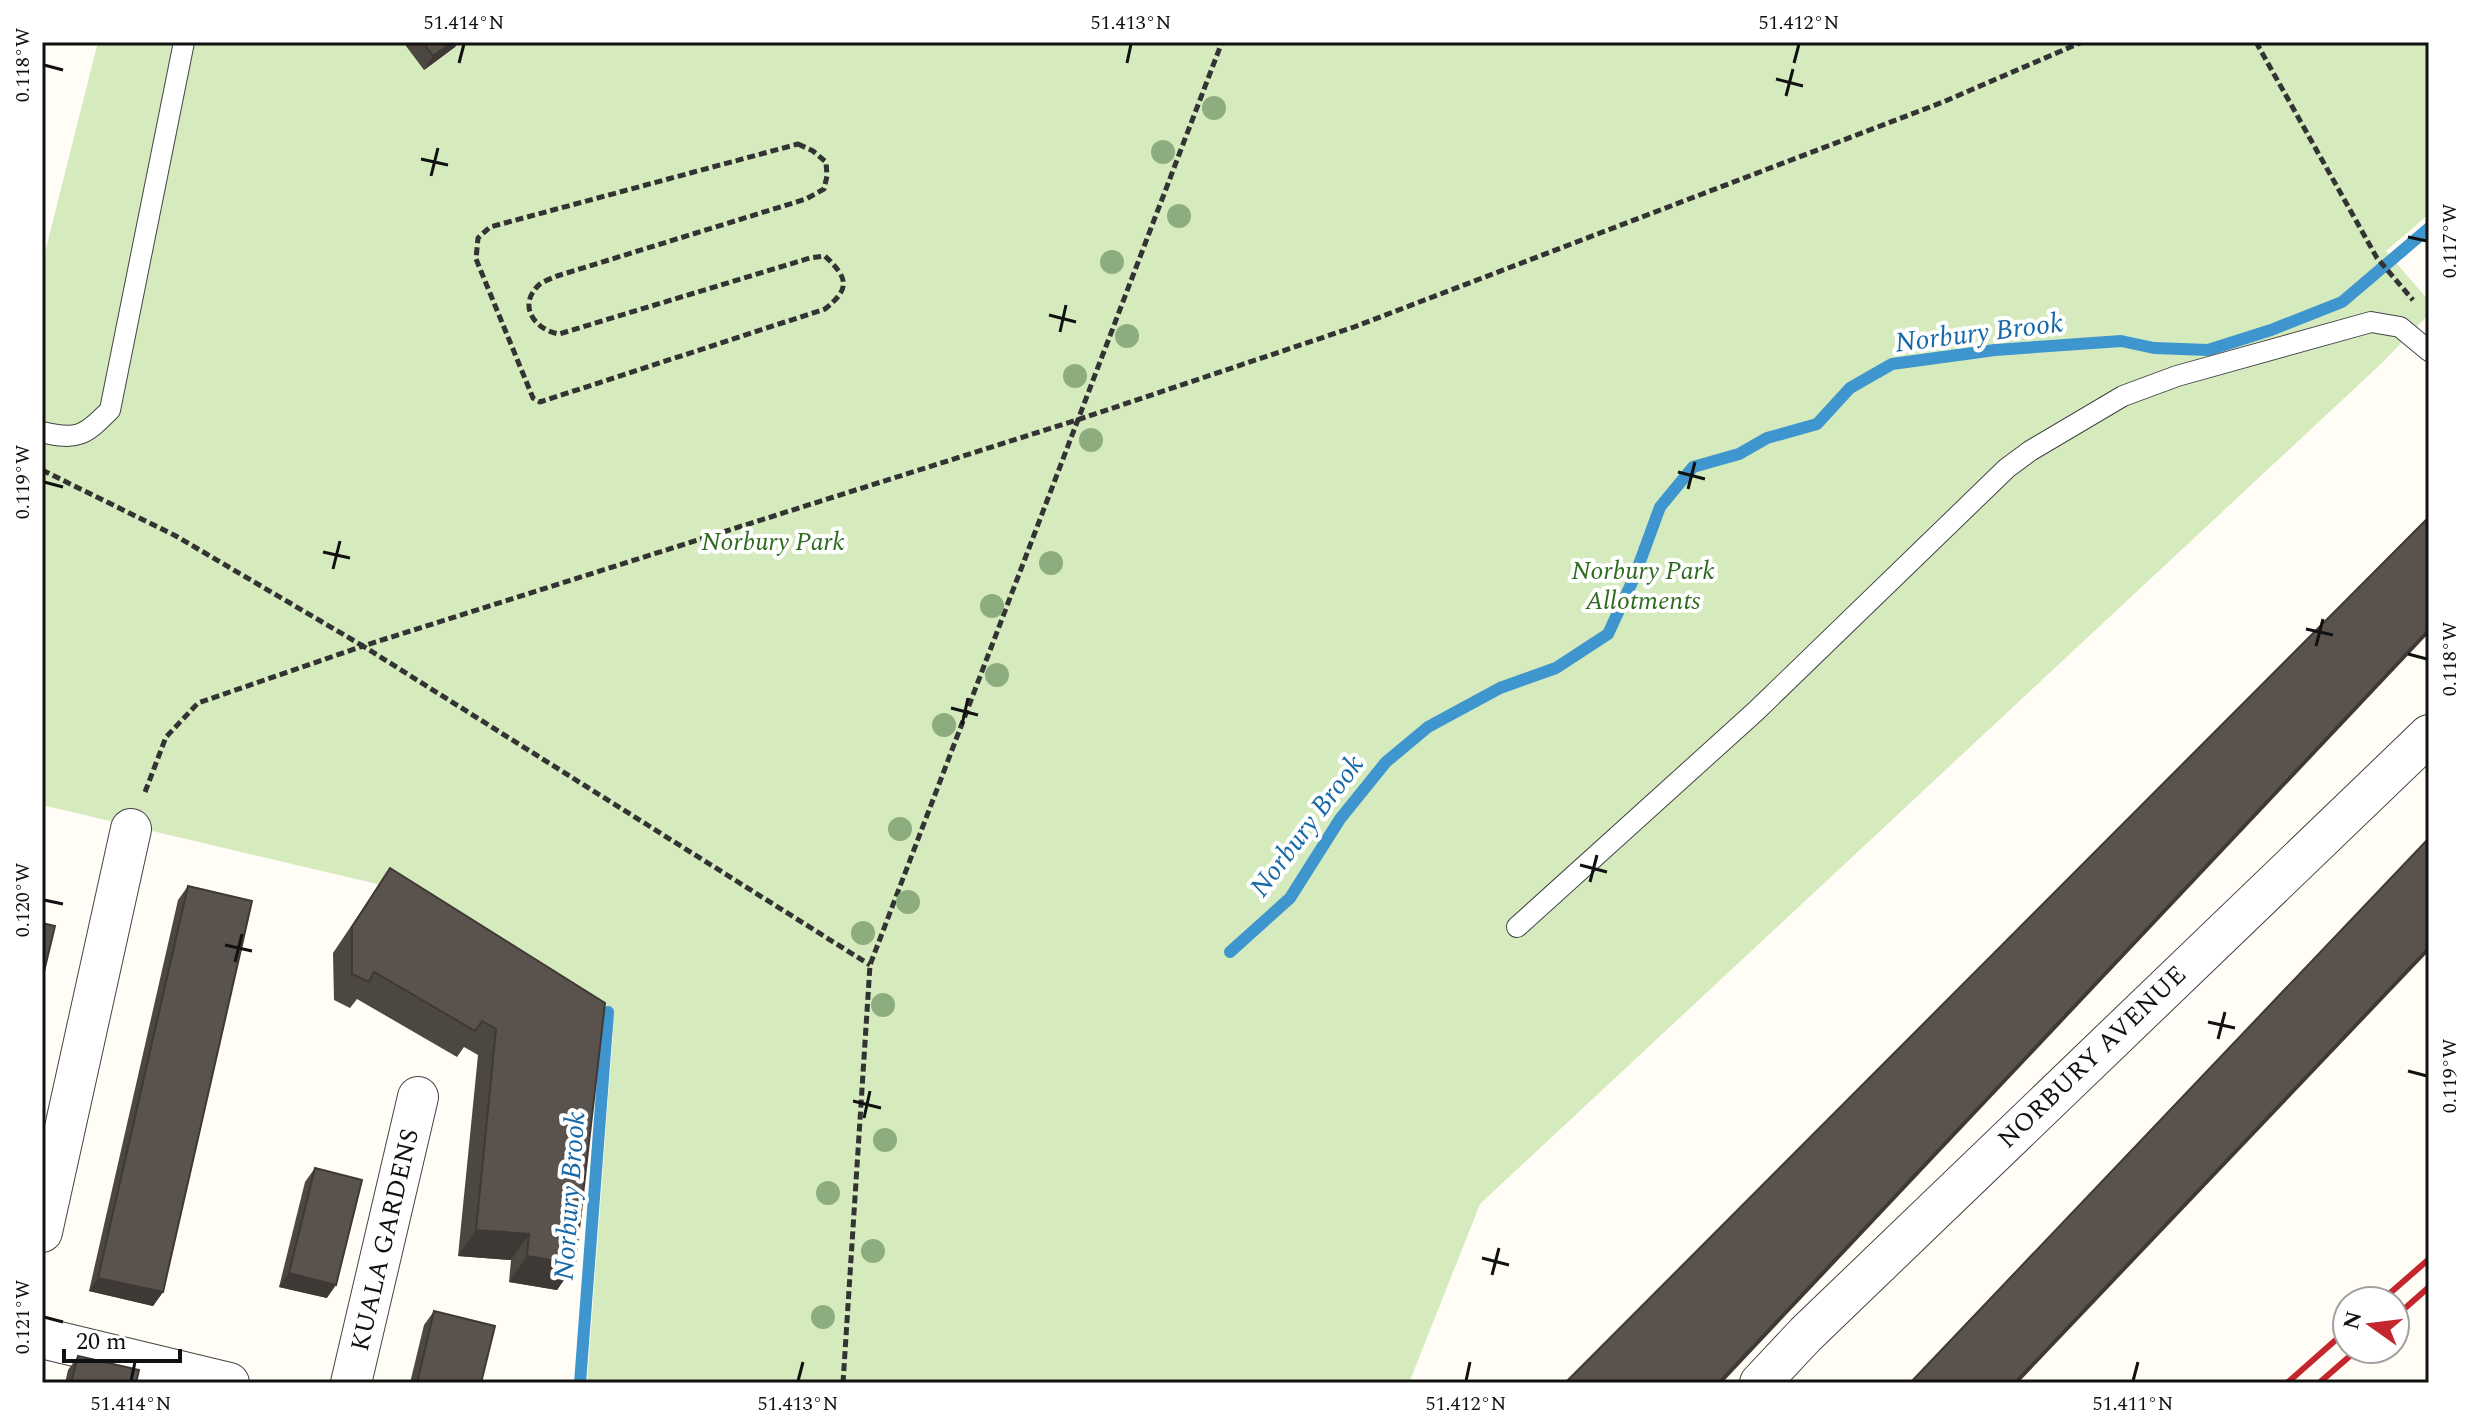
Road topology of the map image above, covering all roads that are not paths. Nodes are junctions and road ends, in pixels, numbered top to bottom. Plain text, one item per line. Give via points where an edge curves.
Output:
1 (184, 42) edge
2 (2429, 351) edge
3 (42, 432) edge
4 (2429, 735) edge
5 (131, 829) road end
6 (1517, 927) dead end
7 (418, 1097) dead end
8 (42, 1232) edge
9 (42, 1338) edge
10 (229, 1383) edge
11 (351, 1383) edge
12 (1760, 1383) edge

1 - 3 lane via 110,410 87,433 60,437
2 - 6 lane via 2400,327 2371,322 2123,396 2030,451 1756,711
4 - 12 street, NORBURY AVENUE
5 - 8 street
7 - 11 street, KUALA GARDENS
9 - 10 street

